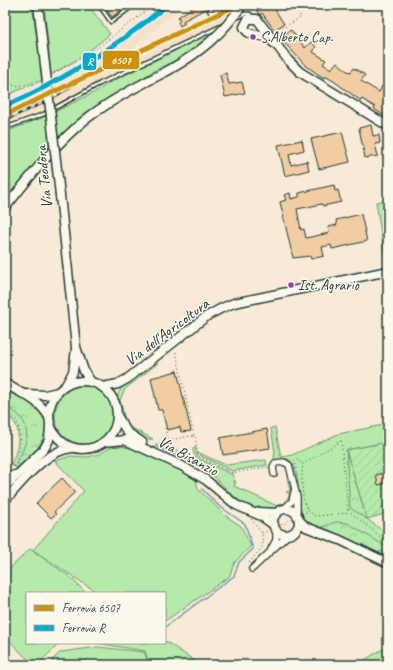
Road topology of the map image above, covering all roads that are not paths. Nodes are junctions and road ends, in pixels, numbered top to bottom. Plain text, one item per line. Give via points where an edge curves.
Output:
1 (99, 5) edge
2 (134, 5) edge
3 (222, 5) edge
4 (242, 5) edge
5 (39, 9) edge
6 (211, 11) dead end
7 (253, 18) junction
8 (265, 34) junction
9 (388, 126) edge
10 (5, 128) edge
11 (5, 208) edge
12 (388, 271) edge
13 (76, 347) junction
14 (127, 379) junction
15 (91, 382) junction
16 (5, 383) edge
17 (103, 388) junction
18 (61, 390) junction
19 (27, 394) junction
20 (115, 403) junction
21 (117, 416) junction
22 (49, 420) junction
23 (104, 442) junction
24 (72, 448) junction
25 (16, 472) junction
26 (5, 474) edge
27 (274, 474) dead end
28 (5, 487) edge
29 (295, 489) junction
30 (5, 500) edge
31 (280, 512) junction
32 (297, 517) junction
33 (275, 527) junction
34 (290, 534) junction
35 (326, 535) junction
36 (269, 553) junction
37 (388, 563) edge
38 (252, 569) dead end

1 - 2 lane via 111,22
3 - 6 street
4 - 11 main road, bridge via 221,33 194,56 113,101 66,136
5 - 13 main road, Via Teodora, bridge
7 - 8 main road via 257,19
7 - 8 main road via 245,23 246,31 250,34
7 - 10 lane via 250,14 245,14 98,84 44,114
8 - 9 main road via 300,72
12 - 14 main road, Via dell'Agricoltura via 234,303 207,316
13 - 15 main road, Via Teodora via 84,371
13 - 18 main road, Via Teodora via 74,372 70,381
14 - 17 main road, Via dell'Agricoltura
14 - 20 main road, Via dell'Agricoltura via 117,390
15 - 17 main road
15 - 18 main road via 77,382
16 - 19 main road
17 - 20 main road
18 - 19 main road via 46,396
18 - 22 main road via 50,408
19 - 22 main road via 44,409
20 - 21 main road
21 - 23 main road via 113,432
21 - 31 main road, Via Bisanzio via 132,436 206,473 240,504 266,514
22 - 24 main road via 54,434
22 - 25 main road via 49,440 44,449
23 - 24 main road via 92,449
23 - 33 main road, Via Bisanzio via 125,440 182,466 206,480 236,505 261,516
24 - 30 main road via 63,449 47,458
25 - 26 street
25 - 28 main road
27 - 29 street via 273,465 284,462 289,465 294,474
29 - 31 street via 292,501
29 - 32 street
31 - 32 main road, Via Bisanzio via 290,510
31 - 33 main road
32 - 34 main road via 297,528
32 - 35 main road via 306,527
33 - 34 main road, Via Bisanzio via 282,534
33 - 36 street via 275,543
34 - 35 main road via 300,532
34 - 36 street
35 - 37 main road
36 - 38 street

